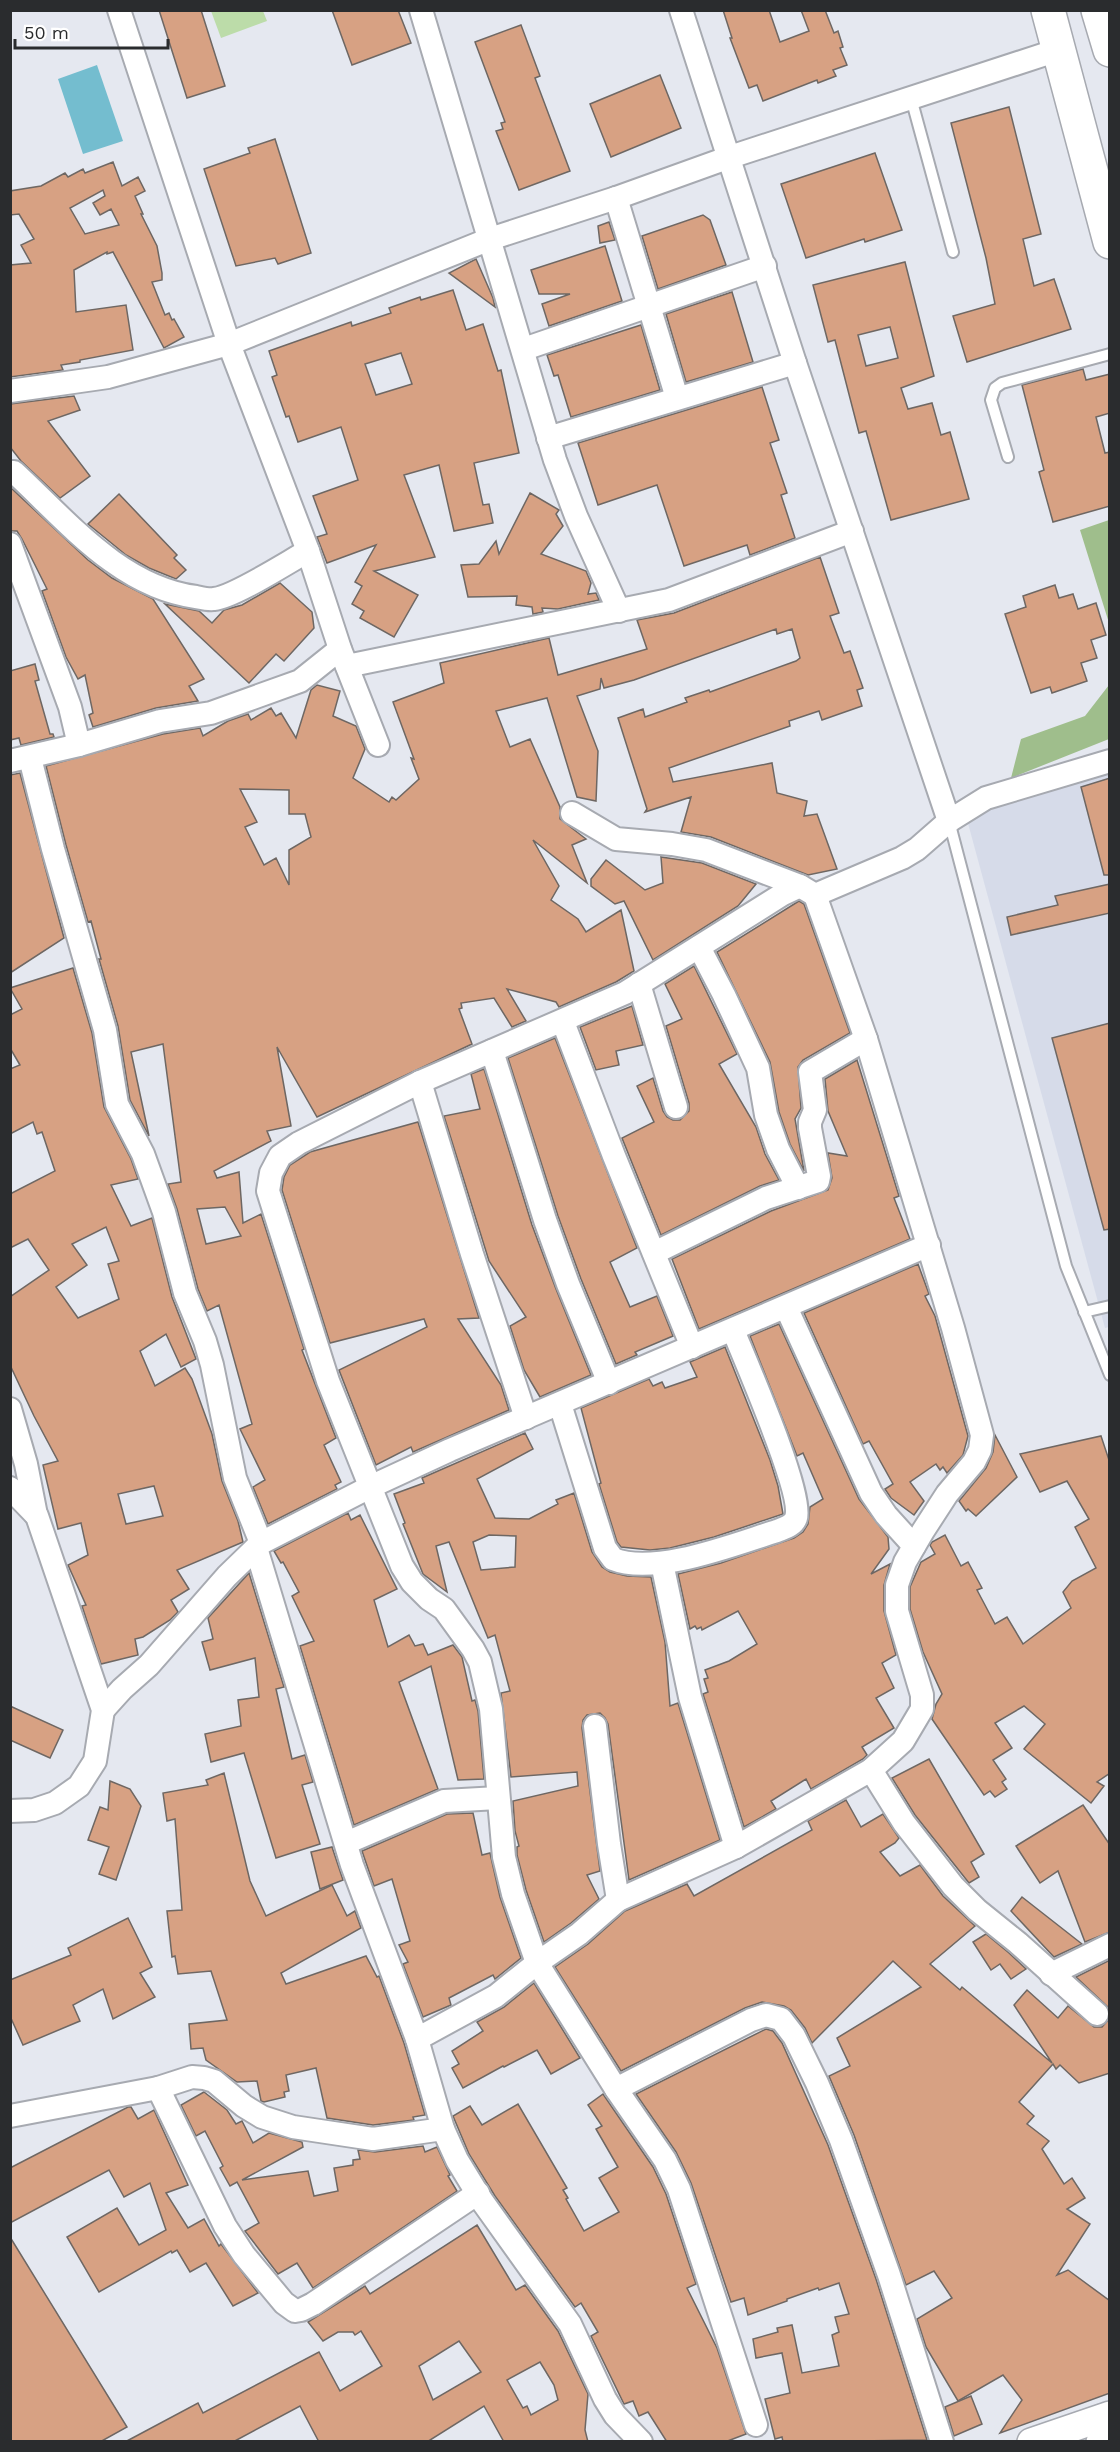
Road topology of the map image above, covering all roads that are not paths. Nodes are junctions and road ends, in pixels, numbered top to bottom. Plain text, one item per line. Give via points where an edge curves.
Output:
1 (119, 10) edge
2 (421, 10) edge
3 (681, 10) edge
4 (1048, 10) edge
5 (1098, 10) edge
6 (1058, 50) junction
7 (1110, 50) edge
8 (910, 98) junction
9 (730, 157) junction
10 (616, 198) junction
11 (490, 238) junction
12 (1110, 242) edge
13 (953, 252) dead end
14 (765, 266) junction
15 (649, 307) junction
16 (229, 344) junction
17 (524, 349) junction
18 (1110, 354) edge
19 (795, 363) junction
20 (10, 391) edge
21 (677, 398) junction
22 (548, 438) junction
23 (1008, 457) dead end
24 (10, 471) edge
25 (852, 531) junction
26 (10, 544) edge
27 (308, 552) junction
28 (619, 611) junction
29 (344, 658) junction
30 (79, 745) junction
31 (378, 745) dead end
32 (20, 759) edge
33 (1110, 761) edge
34 (572, 813) dead end
35 (949, 821) junction
36 (808, 891) junction
37 (699, 947) junction
38 (639, 984) junction
39 (562, 1022) junction
40 (866, 1039) junction
41 (492, 1051) junction
42 (420, 1082) junction
43 (676, 1107) dead end
44 (798, 1188) junction
45 (929, 1245) junction
46 (654, 1253) junction
47 (1110, 1306) edge
48 (786, 1307) junction
49 (1084, 1312) junction
50 (733, 1330) junction
51 (692, 1347) junction
52 (1110, 1374) edge
53 (609, 1383) junction
54 (560, 1404) junction
55 (10, 1409) edge
56 (526, 1418) junction
57 (370, 1487) junction
58 (10, 1488) edge
59 (37, 1516) junction
60 (259, 1545) junction
61 (914, 1546) junction
62 (662, 1563) junction
63 (103, 1710) junction
64 (595, 1726) dead end
65 (871, 1770) junction
66 (498, 1798) junction
67 (11, 1811) edge
68 (345, 1843) junction
69 (736, 1847) junction
70 (618, 1900) junction
71 (1110, 1945) edge
72 (537, 1963) junction
73 (1051, 1974) junction
74 (1097, 2014) dead end
75 (417, 2039) junction
76 (158, 2088) junction
77 (616, 2089) junction
78 (10, 2116) edge
79 (442, 2129) junction
80 (478, 2193) junction
81 (1110, 2415) edge
82 (756, 2425) dead end
83 (1110, 2438) edge
84 (641, 2442) edge
85 (942, 2442) edge
86 (1031, 2442) edge
87 (1100, 2442) edge

1 - 16 street
2 - 11 street
3 - 9 street
4 - 6 highway
5 - 7 highway
6 - 8 street
6 - 12 highway
8 - 9 street
8 - 13 lane
9 - 10 street
9 - 14 street
10 - 11 street
10 - 15 street
11 - 16 street
11 - 17 street
14 - 15 street
14 - 19 street
15 - 17 street
15 - 21 street
16 - 20 street via 108,378
16 - 27 street
17 - 22 street
18 - 23 lane via 995,388 991,400
19 - 21 street
19 - 25 street
21 - 22 street
22 - 28 street via 576,516
24 - 27 street via 108,557 142,582 165,591 214,599
25 - 28 street via 669,600
25 - 35 street
26 - 30 street via 70,707
27 - 29 street
28 - 29 street
29 - 30 street via 300,681 211,712 160,721
29 - 31 street
30 - 32 street
32 - 60 street via 53,849 105,1030 117,1104 158,1194 185,1293 205,1341 235,1478
33 - 35 street via 1000,792
34 - 36 street via 616,839 706,850
35 - 36 street via 902,858
35 - 49 lane via 1066,1266
36 - 37 street via 783,894
36 - 40 street
37 - 38 street
37 - 44 street via 758,1068 766,1115
38 - 39 street
38 - 43 street
39 - 41 street
39 - 46 street
40 - 44 street via 810,1072 815,1110 810,1128 819,1176 818,1181
40 - 45 street
41 - 42 street
41 - 53 street via 560,1263
42 - 56 street via 471,1254
42 - 57 street via 280,1156 268,1191 328,1381
44 - 46 street via 766,1198
45 - 48 street
45 - 61 street via 982,1435 974,1462 947,1494
46 - 51 street
47 - 49 lane
48 - 50 street
48 - 61 street via 871,1493
49 - 52 lane
50 - 51 street
50 - 62 street via 782,1453 797,1508 795,1519 777,1531
51 - 53 street
53 - 54 street
54 - 56 street
54 - 62 street via 609,1554 619,1562 636,1565
55 - 59 street
56 - 57 street
57 - 60 street
57 - 66 street via 412,1582 444,1609 480,1662 490,1708
58 - 59 street
59 - 63 street
60 - 63 street
60 - 68 street
61 - 65 street via 897,1586 897,1611 918,1678 922,1709 903,1741
62 - 69 street via 690,1697
63 - 67 street via 95,1761 79,1786 55,1803 34,1810
64 - 70 street
65 - 69 street
65 - 73 street via 904,1822 953,1886
66 - 68 street via 444,1801
66 - 72 street via 506,1866
68 - 75 street
69 - 70 street
70 - 72 street
71 - 73 street
72 - 75 street via 496,1996
72 - 77 street
73 - 74 street
75 - 79 street
76 - 78 street
76 - 79 street via 192,2077 204,2078 214,2081 262,2117 293,2127 348,2136 373,2139
76 - 80 street via 235,2243 295,2311 313,2304
77 - 82 street via 680,2189
77 - 85 street via 766,2014 788,2025 840,2140 889,2275
79 - 80 street
80 - 84 street via 570,2324 615,2415
81 - 86 street
83 - 87 street

